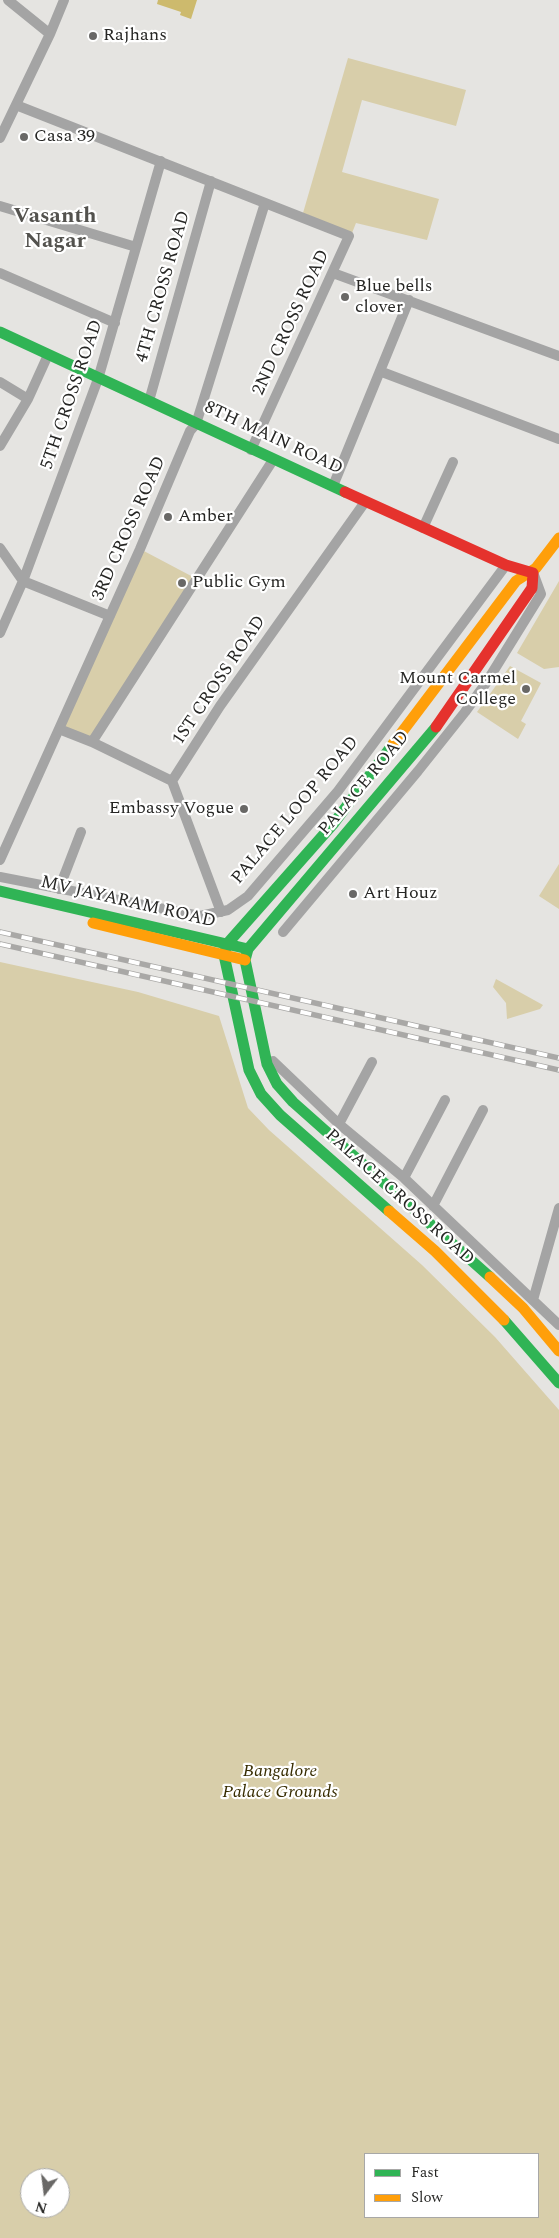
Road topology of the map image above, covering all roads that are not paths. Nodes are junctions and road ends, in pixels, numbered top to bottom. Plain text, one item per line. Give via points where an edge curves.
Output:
1 (8, 0) edge
2 (64, 0) edge
3 (50, 34) junction
4 (16, 105) junction
5 (0, 138) edge
6 (161, 161) junction
7 (211, 181) junction
8 (266, 203) junction
9 (0, 206) edge
10 (136, 247) junction
11 (0, 272) edge
12 (333, 273) junction
13 (409, 300) junction
14 (114, 323) junction
15 (0, 332) edge
16 (48, 355) junction
17 (559, 356) edge
18 (382, 372) junction
19 (98, 379) junction
20 (0, 382) edge
21 (28, 398) junction
22 (149, 401) junction
23 (196, 424) junction
24 (559, 438) edge
25 (0, 446) edge
26 (251, 450) junction
27 (273, 460) junction
28 (453, 462) dead end
29 (333, 486) junction
30 (365, 502) junction
31 (423, 528) junction
32 (559, 538) edge
33 (0, 548) edge
34 (506, 565) junction
35 (532, 573) junction
36 (23, 581) junction
37 (110, 616) junction
38 (0, 633) edge
39 (59, 729) junction
40 (92, 742) junction
41 (172, 781) junction
42 (81, 832) dead end
43 (0, 860) edge
44 (0, 877) edge
45 (59, 889) junction
46 (0, 891) edge
47 (0, 900) edge
48 (221, 912) junction
49 (283, 932) dead end
50 (226, 950) junction
51 (247, 954) junction
52 (259, 1023) junction
53 (240, 1028) junction
54 (273, 1061) dead end
55 (372, 1062) dead end
56 (446, 1100) dead end
57 (483, 1110) dead end
58 (339, 1124) junction
59 (404, 1178) junction
60 (433, 1206) junction
61 (559, 1208) edge
62 (534, 1300) junction
63 (559, 1325) edge
64 (559, 1351) edge
65 (559, 1383) edge

1 - 3 street
2 - 3 street
3 - 4 street
4 - 5 street
4 - 6 street
6 - 7 street
6 - 10 street, 5TH CROSS ROAD
7 - 8 street
7 - 22 street, 4TH CROSS ROAD
8 - 12 street, 2ND CROSS ROAD via 350,236
8 - 23 street, 3RD CROSS ROAD
9 - 10 street
10 - 14 street, 5TH CROSS ROAD
11 - 14 street
12 - 13 street
12 - 26 street, 2ND CROSS ROAD
13 - 17 street
13 - 18 street
14 - 19 street, 5TH CROSS ROAD
15 - 16 street, 8TH MAIN ROAD
16 - 19 street, 8TH MAIN ROAD
16 - 21 street
18 - 24 street
18 - 29 street
19 - 22 street, 8TH MAIN ROAD
19 - 36 street, 5TH CROSS ROAD
20 - 21 street
21 - 25 street
22 - 23 street, 8TH MAIN ROAD
23 - 26 street, 8TH MAIN ROAD
23 - 37 street, 3RD CROSS ROAD via 190,431
26 - 27 street, 8TH MAIN ROAD
27 - 29 street, 8TH MAIN ROAD
27 - 40 street
28 - 31 street
29 - 30 street, 8TH MAIN ROAD
30 - 31 street, 8TH MAIN ROAD
30 - 41 street, 1ST CROSS ROAD via 220,706
31 - 34 street, 8TH MAIN ROAD
32 - 35 street, PALACE ROAD
33 - 36 street
34 - 35 street, 8TH MAIN ROAD
34 - 48 street, PALACE LOOP ROAD via 338,791 248,896
35 - 49 street via 541,594 486,683 418,771
35 - 50 street, PALACE ROAD via 516,581 334,823
35 - 51 street, PALACE ROAD via 532,588 443,719
36 - 37 street
36 - 38 street, 5TH CROSS ROAD
37 - 39 street, 3RD CROSS ROAD
39 - 40 street
39 - 43 street, 3RD CROSS ROAD
40 - 41 street
41 - 48 street
42 - 45 street
44 - 45 street, PALACE LOOP ROAD
45 - 48 street, PALACE LOOP ROAD via 200,916
46 - 50 street, MV JAYARAM ROAD
47 - 50 street, MV JAYARAM ROAD
50 - 51 street, MV JAYARAM ROAD
50 - 53 street, PALACE CROSS ROAD
51 - 52 street, PALACE CROSS ROAD
52 - 53 street
52 - 64 street, PALACE CROSS ROAD via 267,1064 276,1084 523,1308
53 - 65 street, PALACE CROSS ROAD via 249,1070 261,1094 280,1116 435,1251 508,1324
54 - 58 street
55 - 58 street
56 - 59 street
57 - 60 street
58 - 59 street
59 - 60 street
60 - 62 street
61 - 62 street
62 - 63 street

